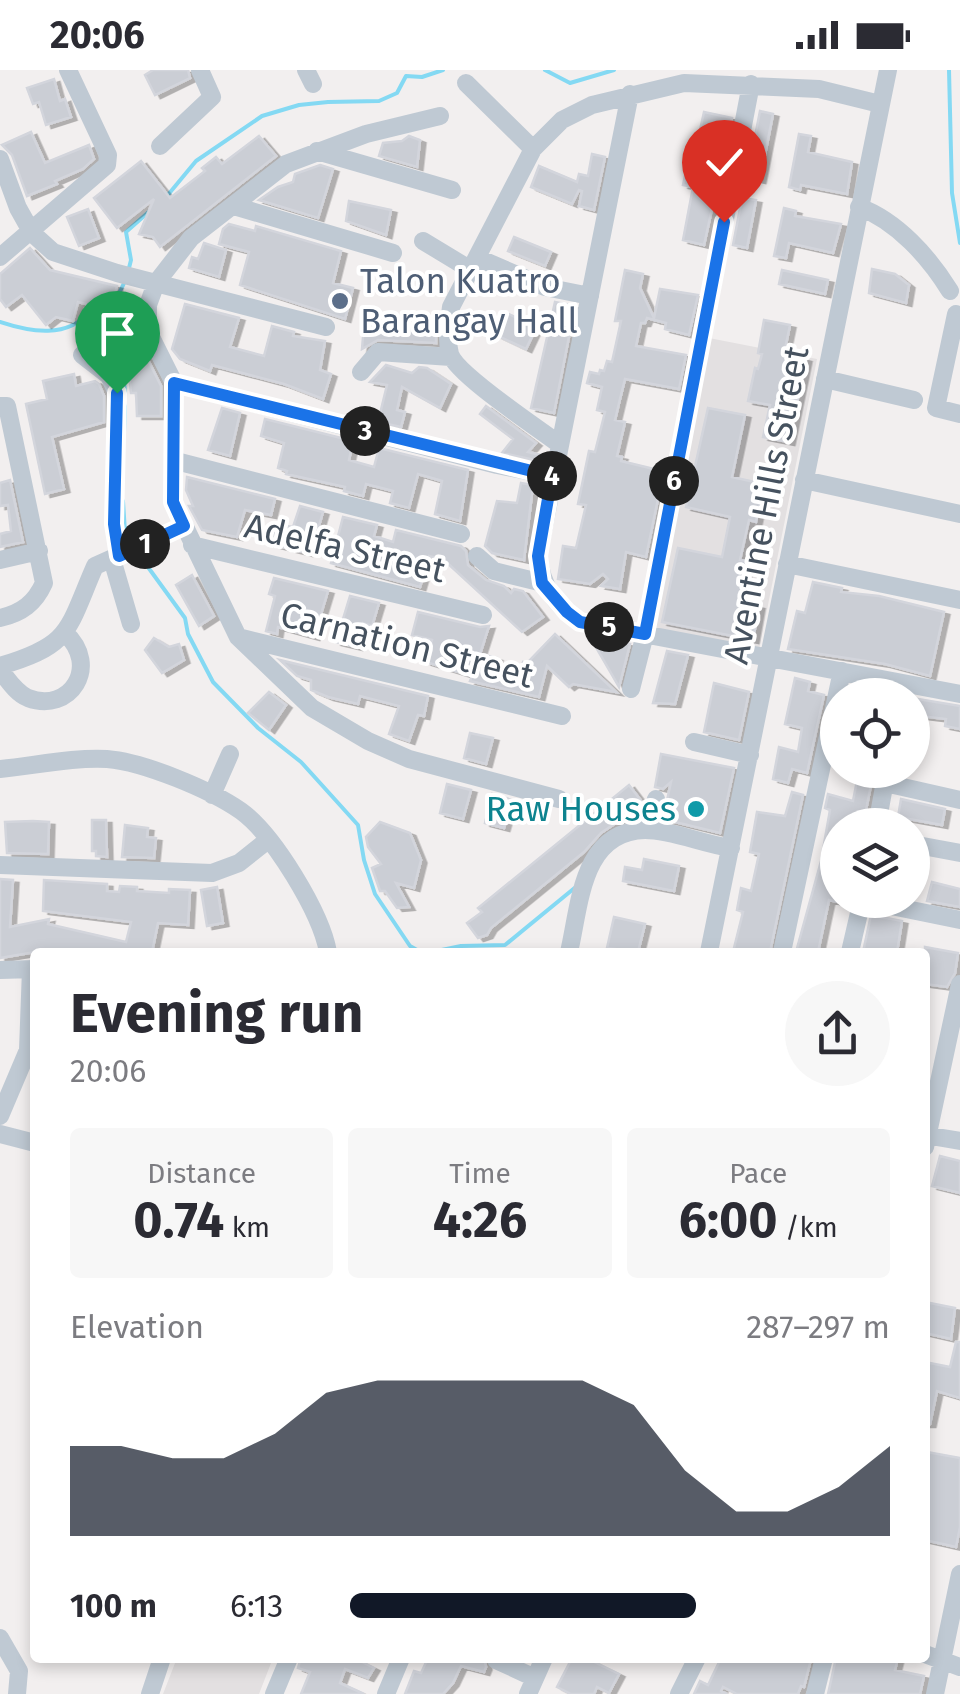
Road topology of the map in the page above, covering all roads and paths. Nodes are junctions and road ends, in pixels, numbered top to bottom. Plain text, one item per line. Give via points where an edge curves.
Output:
1 (68, 70) edge
2 (200, 70) edge
3 (888, 70) edge
4 (684, 76) edge
5 (466, 82) dead end
6 (751, 84) junction
7 (630, 94) junction
8 (880, 104) junction
9 (440, 116) dead end
10 (160, 146) dead end
11 (533, 148) junction
12 (316, 151) junction
13 (0, 159) edge
14 (452, 190) dead end
15 (234, 206) junction
16 (858, 207) junction
17 (32, 233) junction
18 (424, 241) dead end
19 (392, 253) dead end
20 (0, 257) edge
21 (475, 264) junction
22 (156, 283) junction
23 (950, 291) dead end
24 (590, 296) junction
25 (956, 314) dead end
26 (326, 327) dead end
27 (82, 354) dead end
28 (451, 357) junction
29 (361, 372) dead end
30 (824, 379) junction
31 (174, 383) junction
32 (914, 400) dead end
33 (0, 406) edge
34 (960, 414) edge
35 (559, 444) junction
36 (20, 460) junction
37 (176, 461) junction
38 (0, 467) edge
39 (552, 476) junction
40 (804, 480) junction
41 (960, 514) edge
42 (184, 526) junction
43 (461, 534) dead end
44 (192, 545) junction
45 (39, 551) junction
46 (119, 556) junction
47 (477, 556) dead end
48 (0, 560) edge
49 (788, 564) junction
50 (542, 583) junction
51 (960, 600) edge
52 (483, 615) dead end
53 (0, 618) edge
54 (130, 624) dead end
55 (66, 633) junction
56 (645, 634) junction
57 (238, 637) junction
58 (769, 657) junction
59 (0, 668) edge
60 (842, 671) junction
61 (866, 678) edge
62 (631, 689) dead end
63 (930, 691) edge
64 (960, 694) edge
65 (562, 716) dead end
66 (694, 742) dead end
67 (230, 754) dead end
68 (750, 755) junction
69 (0, 769) edge
70 (921, 788) edge
71 (212, 795) junction
72 (559, 799) dead end
73 (656, 799) dead end
74 (960, 800) edge
75 (646, 830) junction
76 (268, 840) junction
77 (930, 847) edge
78 (730, 848) junction
79 (960, 853) edge
80 (0, 865) edge
81 (930, 914) edge
82 (858, 918) edge
83 (960, 920) edge
84 (327, 948) edge
85 (571, 948) edge
86 (710, 948) edge
87 (783, 948) edge
88 (851, 948) edge
89 (30, 969) edge
90 (0, 970) edge
91 (960, 984) edge
92 (30, 1039) edge
93 (7, 1080) edge
94 (0, 1116) edge
95 (930, 1121) edge
96 (0, 1134) edge
97 (930, 1139) edge
98 (30, 1142) edge
99 (960, 1142) edge
100 (960, 1574) edge
101 (0, 1638) edge
102 (942, 1660) edge
103 (160, 1663) edge
104 (287, 1663) edge
105 (399, 1663) edge
106 (500, 1663) edge
107 (542, 1663) edge
108 (694, 1663) edge
109 (823, 1663) edge
110 (532, 1686) edge
111 (17, 1694) edge
112 (150, 1694) edge
113 (274, 1694) edge
114 (386, 1694) edge
115 (679, 1694) edge
116 (815, 1694) edge
117 (935, 1694) edge

1 - 17 street via 108,155 107,166
2 - 10 street via 212,96
3 - 8 street, Aventine Hills Street
4 - 6 street
4 - 7 street
5 - 11 street
6 - 8 street via 819,89
6 - 56 street
7 - 11 street via 562,120
7 - 24 street
8 - 16 street, Aventine Hills Street
9 - 12 street
11 - 21 street
12 - 14 street
12 - 15 street via 286,164
13 - 17 street
15 - 19 street
15 - 22 street via 190,238
16 - 23 street via 875,213 931,260
16 - 30 street, Aventine Hills Street
17 - 20 street
17 - 22 street via 53,252
18 - 21 street
21 - 24 street
21 - 28 street via 450,307
22 - 26 street
22 - 31 street via 148,331
24 - 35 street
25 - 34 street via 936,408
27 - 46 street via 109,376 117,393
28 - 29 street via 378,352
28 - 35 street
30 - 32 street
30 - 40 street, Aventine Hills Street
31 - 37 street
31 - 39 street
33 - 36 street via 7,406
35 - 39 street
36 - 38 street
36 - 45 street
37 - 42 street via 173,502
37 - 43 street
39 - 50 street via 538,556
40 - 41 street
40 - 49 street, Aventine Hills Street
42 - 44 street
42 - 46 street
44 - 52 street, Adelfa Street
44 - 57 street
45 - 48 street
45 - 53 street via 44,583 36,600
46 - 54 street
46 - 55 street via 96,566
47 - 50 street via 494,572
49 - 51 street
49 - 58 street, Aventine Hills Street
50 - 56 street via 580,622
55 - 59 street via 39,654
55 - 59 street via 79,645 81,676 54,701 17,692
56 - 58 street
56 - 62 street
57 - 65 street, Carnation Street
57 - 72 street via 312,708 368,741 410,759
58 - 60 street
58 - 68 street, Aventine Hills Street
60 - 61 street
60 - 87 street
63 - 64 street
66 - 68 street
67 - 71 street
68 - 78 street, Aventine Hills Street
69 - 71 street via 107,760
70 - 74 street
71 - 76 street via 244,813
73 - 75 street
75 - 78 street
75 - 85 street via 600,850 582,881
76 - 80 street via 239,863 212,873
76 - 84 street via 308,899
77 - 79 street
78 - 86 street, Aventine Hills Street
81 - 83 street
82 - 88 street
89 - 90 street
91 - 95 street
92 - 93 street
93 - 94 street
96 - 98 street
97 - 99 street
100 - 102 street
101 - 111 street via 19,1671
102 - 117 street
103 - 112 street
104 - 113 street
105 - 114 street
106 - 110 street
107 - 110 street
108 - 115 street
109 - 116 street

